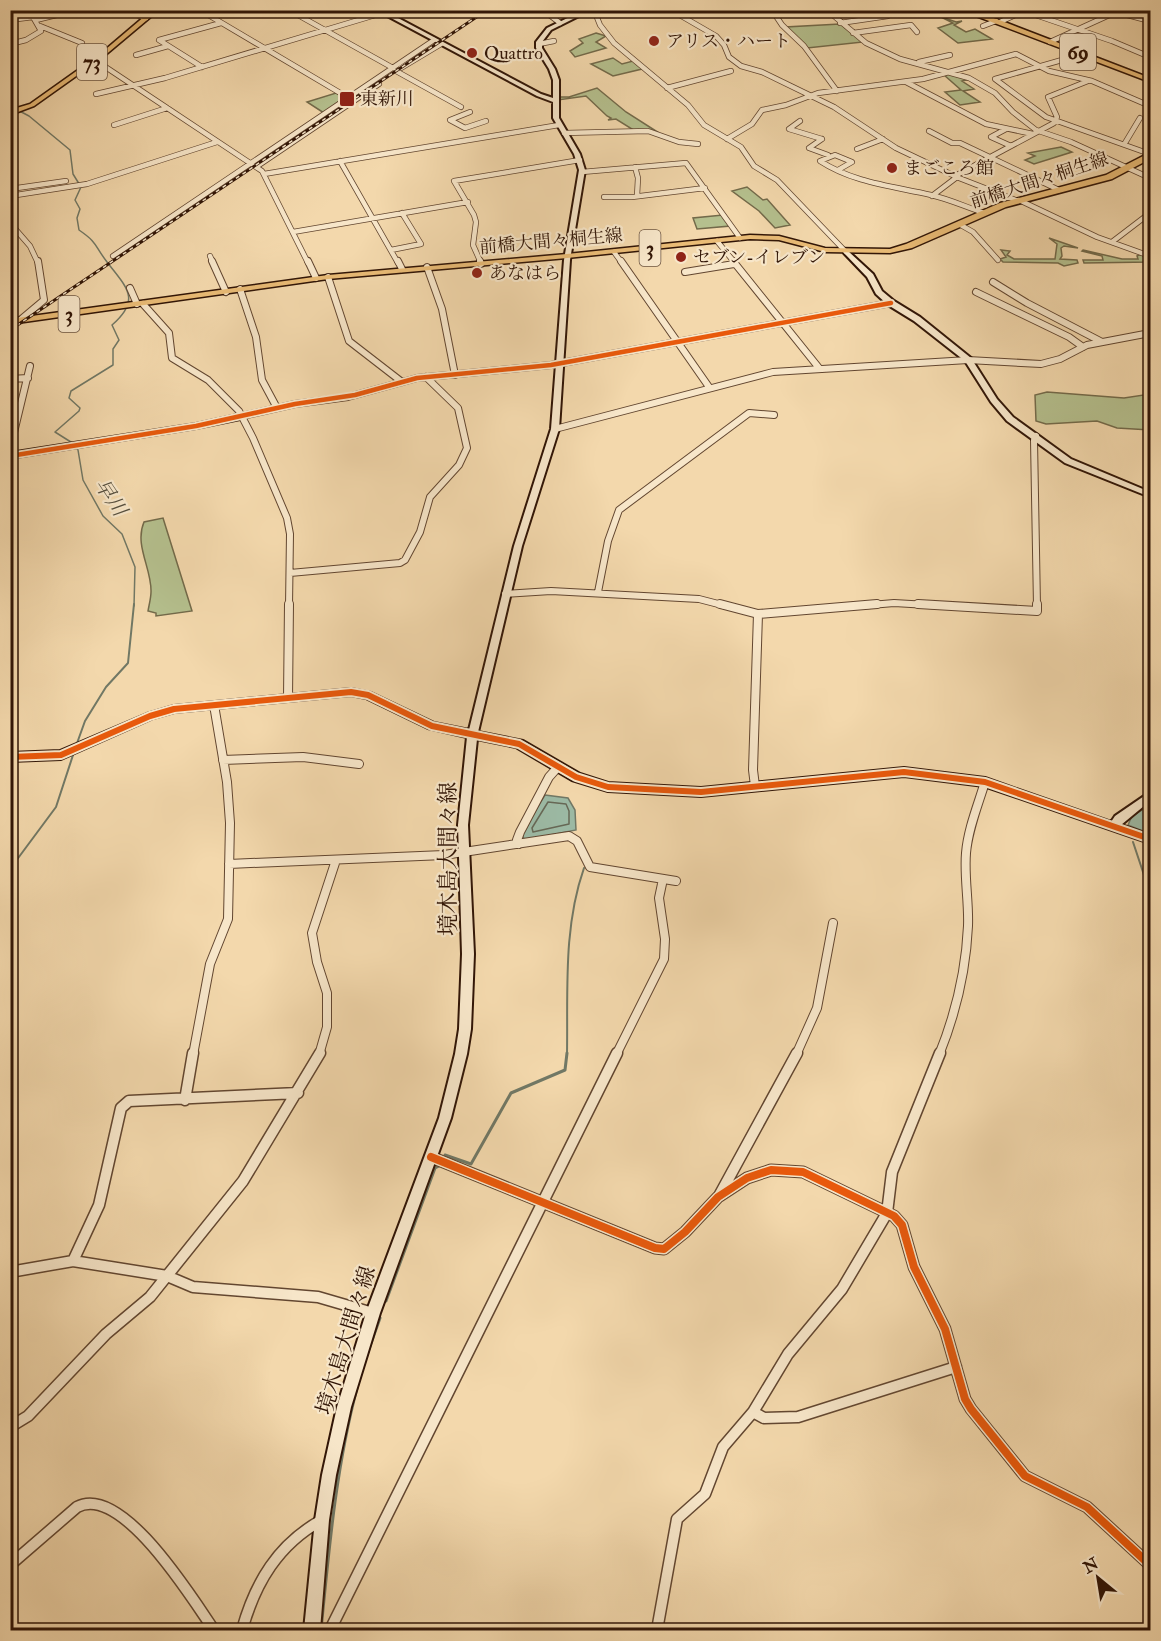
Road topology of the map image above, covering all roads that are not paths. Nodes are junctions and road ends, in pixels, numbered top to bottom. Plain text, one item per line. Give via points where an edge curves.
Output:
1 (34, 10) edge
2 (77, 10) edge
3 (121, 10) edge
4 (156, 10) edge
5 (201, 10) edge
6 (288, 10) edge
7 (543, 10) edge
8 (589, 10) edge
9 (594, 10) edge
10 (671, 10) edge
11 (772, 10) edge
12 (827, 10) edge
13 (963, 10) edge
14 (1025, 11) edge
15 (380, 12) edge
16 (888, 16) dead end
17 (146, 18) junction
18 (35, 19) junction
19 (10, 20) edge
20 (1150, 21) edge
21 (998, 22) junction
22 (221, 23) junction
23 (560, 23) junction
24 (840, 23) junction
25 (40, 26) junction
26 (982, 26) dead end
27 (324, 30) junction
28 (1076, 30) junction
29 (917, 32) dead end
30 (853, 33) junction
31 (434, 40) junction
32 (554, 41) dead end
33 (1050, 42) junction
34 (82, 43) dead end
35 (10, 44) edge
36 (441, 44) junction
37 (539, 44) junction
38 (168, 46) junction
39 (264, 48) junction
40 (1083, 54) junction
41 (136, 55) dead end
42 (950, 55) dead end
43 (1150, 57) edge
44 (95, 60) junction
45 (918, 64) junction
46 (202, 67) junction
47 (1041, 68) junction
48 (395, 70) junction
49 (731, 71) dead end
50 (951, 72) junction
51 (1150, 80) edge
52 (1089, 81) junction
53 (906, 82) junction
54 (132, 84) junction
55 (667, 88) junction
56 (837, 91) junction
57 (96, 94) dead end
58 (812, 95) junction
59 (347, 97) junction
60 (556, 101) junction
61 (1150, 106) edge
62 (461, 107) dead end
63 (167, 108) junction
64 (17, 111) edge
65 (470, 112) dead end
66 (1140, 118) dead end
67 (486, 121) dead end
68 (800, 121) dead end
69 (1056, 121) junction
70 (114, 124) dead end
71 (559, 125) junction
72 (1006, 129) junction
73 (928, 131) dead end
74 (1039, 131) junction
75 (564, 133) junction
76 (1033, 134) junction
77 (727, 139) junction
78 (883, 140) junction
79 (217, 142) junction
80 (1125, 143) junction
81 (698, 144) dead end
82 (1011, 146) junction
83 (857, 150) dead end
84 (828, 155) junction
85 (1150, 155) edge
86 (991, 157) junction
87 (580, 160) junction
88 (340, 161) junction
89 (253, 166) junction
90 (635, 167) junction
91 (1129, 168) junction
92 (838, 170) junction
93 (582, 172) junction
94 (264, 174) junction
95 (956, 177) junction
96 (1150, 178) edge
97 (66, 181) dead end
98 (705, 188) junction
99 (10, 189) edge
100 (1059, 190) junction
101 (10, 196) edge
102 (637, 196) junction
103 (932, 196) junction
104 (604, 197) dead end
105 (1018, 201) junction
106 (468, 202) junction
107 (402, 213) junction
108 (984, 213) junction
109 (1150, 213) edge
110 (373, 218) junction
111 (10, 224) edge
112 (959, 224) junction
113 (293, 232) junction
114 (740, 238) junction
115 (717, 241) junction
116 (1112, 242) junction
117 (391, 250) junction
118 (614, 252) junction
119 (846, 252) junction
120 (113, 256) dead end
121 (210, 256) dead end
122 (567, 256) junction
123 (1150, 256) edge
124 (998, 260) dead end
125 (481, 264) junction
126 (734, 264) junction
127 (427, 267) junction
128 (402, 269) junction
129 (685, 272) dead end
130 (328, 277) junction
131 (316, 278) junction
132 (130, 288) dead end
133 (240, 290) junction
134 (226, 292) junction
135 (891, 303) junction
136 (1027, 303) junction
137 (135, 305) junction
138 (1015, 311) junction
139 (15, 321) edge
140 (783, 323) junction
141 (1150, 333) edge
142 (676, 342) junction
143 (1102, 342) junction
144 (1083, 346) junction
145 (968, 360) junction
146 (559, 363) junction
147 (30, 366) dead end
148 (819, 368) junction
149 (455, 375) junction
150 (426, 377) junction
151 (28, 378) junction
152 (10, 379) edge
153 (402, 382) junction
154 (709, 387) junction
155 (277, 408) junction
156 (774, 415) dead end
157 (242, 416) junction
158 (555, 429) junction
159 (1036, 436) junction
160 (10, 449) edge
161 (10, 456) edge
162 (1150, 495) edge
163 (291, 573) junction
164 (598, 592) junction
165 (506, 594) junction
166 (758, 614) junction
167 (288, 698) junction
168 (214, 705) junction
169 (472, 735) junction
170 (10, 757) edge
171 (224, 760) junction
172 (359, 764) dead end
173 (558, 767) junction
174 (985, 782) junction
175 (755, 786) junction
176 (1150, 796) edge
177 (1114, 826) junction
178 (1150, 839) edge
179 (519, 844) junction
180 (463, 853) junction
181 (336, 860) junction
182 (229, 864) junction
183 (663, 879) junction
184 (676, 881) dead end
185 (833, 923) dead end
186 (298, 1093) junction
187 (185, 1100) junction
188 (431, 1157) junction
189 (718, 1197) junction
190 (543, 1202) junction
191 (887, 1213) junction
192 (73, 1261) junction
193 (10, 1272) edge
194 (167, 1276) junction
195 (373, 1313) junction
196 (956, 1367) junction
197 (753, 1412) junction
198 (10, 1427) edge
199 (322, 1520) junction
200 (10, 1565) edge
201 (1150, 1566) edge
202 (214, 1630) edge
203 (243, 1630) edge
204 (312, 1630) edge
205 (330, 1630) edge
206 (657, 1630) edge

1 - 18 street
2 - 18 street
3 - 17 street
4 - 17 main road, 73
5 - 22 street
6 - 27 street
7 - 23 street
8 - 23 main road
9 - 55 street via 613,41
10 - 58 street via 716,36 729,57 741,66
11 - 56 street via 805,46
12 - 24 street
13 - 21 main road, 69
14 - 21 street
14 - 28 street
15 - 27 street
15 - 31 main road
16 - 24 street
17 - 44 main road, 73
18 - 19 street
18 - 25 street
20 - 28 street via 1116,12
21 - 26 street
21 - 33 main road, 69
22 - 38 street via 159,40
22 - 39 street
23 - 37 main road via 544,33
24 - 30 street
25 - 34 street
25 - 35 street via 37,34
27 - 39 street
27 - 48 street
28 - 33 street
28 - 43 street
29 - 30 street via 911,25
30 - 45 street via 894,57
31 - 36 main road
31 - 48 street
32 - 37 street
33 - 40 main road, 69
36 - 48 street
36 - 60 main road
37 - 60 main road, 境木島大間々線 via 556,80
38 - 41 street
38 - 46 street
39 - 46 street
39 - 59 street
40 - 47 street
40 - 51 main road, 69
42 - 45 street
44 - 54 street
44 - 64 main road, 73
45 - 50 street
46 - 54 street
47 - 50 street via 1016,54
47 - 52 street
47 - 69 street via 994,79 1010,88 1026,105
48 - 59 street
48 - 62 street
48 - 89 street
49 - 55 street
50 - 53 street
50 - 74 street via 988,88
52 - 61 street
52 - 69 street via 1048,97
53 - 56 street
53 - 72 street via 984,124
54 - 57 street
54 - 63 street
55 - 77 street via 704,125
56 - 58 street
58 - 77 street via 763,109 754,122
58 - 78 street
59 - 89 street
60 - 71 main road, 境木島大間々線
63 - 70 street
63 - 79 street
65 - 67 street via 450,120 465,128
66 - 80 street
68 - 84 street via 789,129 822,139 809,148
69 - 74 street
69 - 80 street
71 - 75 main road, 境木島大間々線
71 - 88 street
72 - 76 street
72 - 82 street via 991,137
73 - 86 street
74 - 76 street
74 - 91 street
75 - 81 street via 648,131
75 - 87 main road, 境木島大間々線
76 - 82 street
77 - 119 street via 742,148 753,166 777,180
78 - 83 street
78 - 95 street
79 - 89 street
79 - 101 street via 86,184
80 - 85 street
82 - 86 street
84 - 92 street via 820,162
84 - 92 street via 852,162
85 - 91 main road, 前橋大間々桐生線 / 3
86 - 95 street
86 - 100 street
87 - 93 main road, 境木島大間々線
87 - 106 street via 454,181
88 - 94 street
88 - 110 street
89 - 94 street
89 - 120 street
90 - 93 street
90 - 98 street via 686,163
90 - 102 street
91 - 96 street
91 - 100 main road, 前橋大間々桐生線 / 3
92 - 103 street via 869,182
93 - 122 main road, 境木島大間々線
94 - 113 street
95 - 103 street
95 - 105 street
97 - 99 street
98 - 102 street
98 - 114 street
100 - 105 main road, 前橋大間々桐生線 / 3
102 - 104 street
103 - 108 street
105 - 108 main road, 前橋大間々桐生線 / 3
105 - 116 street
106 - 107 street
106 - 125 street via 476,222 473,245
107 - 110 street
107 - 117 street via 421,244
108 - 112 main road, 前橋大間々桐生線 / 3
109 - 116 street
110 - 113 street
110 - 117 street
111 - 139 street via 38,260 44,300
112 - 119 main road, 前橋大間々桐生線 / 3 via 896,250
112 - 124 street via 973,232
113 - 131 street
114 - 115 main road, 前橋大間々桐生線 / 3
114 - 119 main road, 前橋大間々桐生線 / 3 via 774,237
115 - 118 main road, 前橋大間々桐生線 / 3
115 - 126 street
116 - 123 street
117 - 128 street
118 - 122 main road, 前橋大間々桐生線 / 3
118 - 142 street
119 - 135 main road
121 - 134 street
122 - 125 main road, 前橋大間々桐生線 / 3
122 - 146 main road, 境木島大間々線
125 - 127 main road, 前橋大間々桐生線 / 3
126 - 129 street
126 - 140 street
127 - 128 main road, 前橋大間々桐生線 / 3
127 - 149 street via 442,309
128 - 130 main road, 前橋大間々桐生線 / 3
130 - 131 main road, 前橋大間々桐生線 / 3
130 - 153 street via 349,342
131 - 133 main road, 前橋大間々桐生線 / 3
132 - 137 street
133 - 134 main road, 前橋大間々桐生線 / 3
133 - 155 street via 254,330 262,380
134 - 137 main road, 前橋大間々桐生線 / 3
135 - 140 street
135 - 145 main road
136 - 138 street
136 - 138 street via 995,281 974,293
136 - 143 street
137 - 139 main road, 前橋大間々桐生線 / 3
137 - 157 street via 169,333 172,358 208,380
138 - 144 street
140 - 142 street
140 - 148 street
141 - 143 street
142 - 146 street
142 - 154 street
143 - 144 street
144 - 145 street via 1041,364
145 - 148 street
145 - 159 main road via 1006,415
146 - 149 street
146 - 158 main road, 境木島大間々線
147 - 151 street
148 - 154 street via 773,372
149 - 150 street
150 - 153 street
150 - 163 street via 458,408 467,448 459,465 430,497 420,532 405,560
151 - 152 street
151 - 160 street
153 - 155 street via 348,397
154 - 158 street
155 - 157 street
156 - 164 street via 749,413 619,510 608,540
157 - 161 main road
157 - 163 street via 288,522
158 - 165 main road, 境木島大間々線
159 - 162 main road via 1074,464
159 - 166 street via 1037,611 894,603
163 - 167 street
164 - 165 street
164 - 166 street via 708,600
165 - 169 main road, 境木島大間々線
166 - 175 street
167 - 168 main road
167 - 169 main road via 360,693 421,722
168 - 170 main road via 150,716 65,754
168 - 171 street
169 - 173 main road via 519,744
169 - 180 main road, 境木島大間々線
171 - 172 street via 303,757
171 - 182 street
173 - 175 main road via 594,783 630,789 702,792
173 - 179 street via 520,832
174 - 175 main road via 904,772
174 - 177 main road
174 - 191 street via 966,854 966,964 950,1028 892,1172
176 - 177 main road
177 - 178 main road
179 - 180 street
179 - 183 street via 571,836 590,867
180 - 181 street
180 - 188 main road, 境木島大間々線 via 468,954 465,1029 448,1109
181 - 182 street
181 - 186 street via 312,933 327,993 327,1027 322,1049
182 - 187 street via 228,920 203,993
183 - 184 street
183 - 190 street via 659,895 664,959
185 - 189 street via 817,1008 795,1058
186 - 187 street
186 - 194 street via 243,1181
187 - 192 street via 129,1101 121,1108 99,1205
188 - 190 street
188 - 195 main road, 境木島大間々線
189 - 190 street via 664,1249
189 - 191 street via 758,1173 786,1169 803,1172
190 - 205 street
191 - 196 street via 902,1226 914,1267 945,1329
191 - 197 street via 842,1289 783,1360
192 - 193 street
192 - 194 street
194 - 195 street via 193,1287 300,1294
194 - 198 street via 32,1412
195 - 199 main road, 境木島大間々線 via 344,1407
196 - 197 street via 798,1417 764,1418
196 - 201 street via 971,1409 1025,1476 1088,1507
197 - 206 street via 723,1447 705,1494 677,1519
199 - 203 street via 300,1532 266,1573 247,1609
199 - 204 main road, 境木島大間々線
200 - 202 street via 73,1511 92,1502 136,1527

